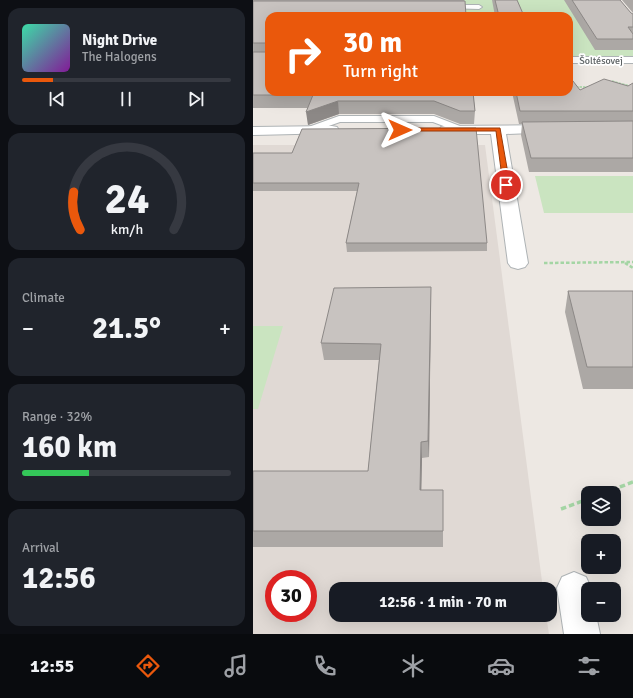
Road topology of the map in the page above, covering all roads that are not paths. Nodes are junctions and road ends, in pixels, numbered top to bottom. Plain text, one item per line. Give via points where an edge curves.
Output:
1 (478, 0) edge
2 (440, 7) edge
3 (573, 60) edge
4 (633, 60) edge
5 (566, 129) edge
6 (498, 130) junction
7 (253, 131) edge
8 (518, 263) road end
9 (574, 588) dead end
10 (582, 634) edge

1 - 2 lane via 480,9
3 - 4 street, Šoltésovej
5 - 6 street
6 - 7 street
6 - 8 street
9 - 10 street

